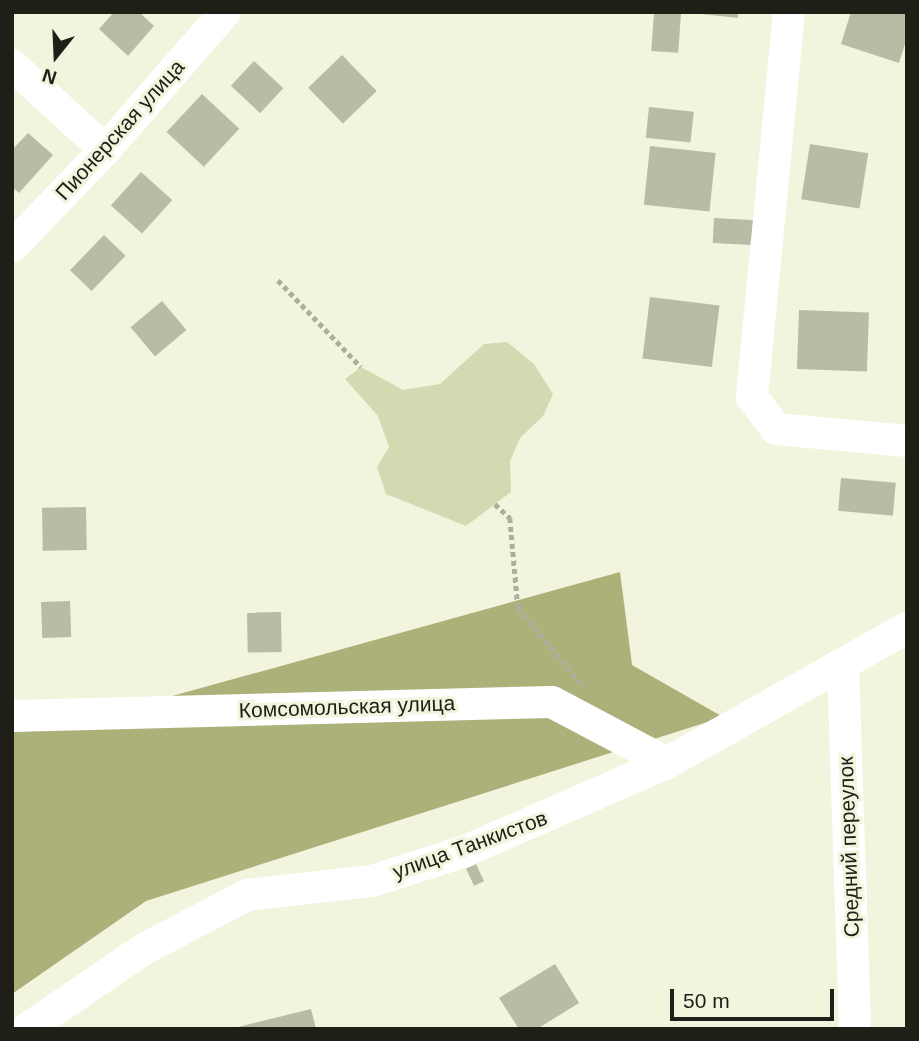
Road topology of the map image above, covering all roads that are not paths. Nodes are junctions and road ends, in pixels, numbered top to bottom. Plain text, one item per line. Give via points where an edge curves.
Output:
1 (225, 12) edge
2 (789, 12) edge
3 (12, 65) edge
4 (105, 150) junction
5 (12, 247) edge
6 (907, 441) edge
7 (907, 628) edge
8 (843, 666) junction
9 (12, 716) edge
10 (667, 763) junction
11 (26, 1029) edge
12 (855, 1029) edge

1 - 4 street, Пионерская улица
2 - 6 street via 752,397 776,429
3 - 4 street
4 - 5 street, Пионерская улица
7 - 8 street, улица Танкистов
8 - 10 street, улица Танкистов
8 - 12 street, Средний переулок
9 - 10 street, Комсомольская улица via 552,702
10 - 11 street, улица Танкистов via 463,852 398,873 372,881 247,895 144,949

